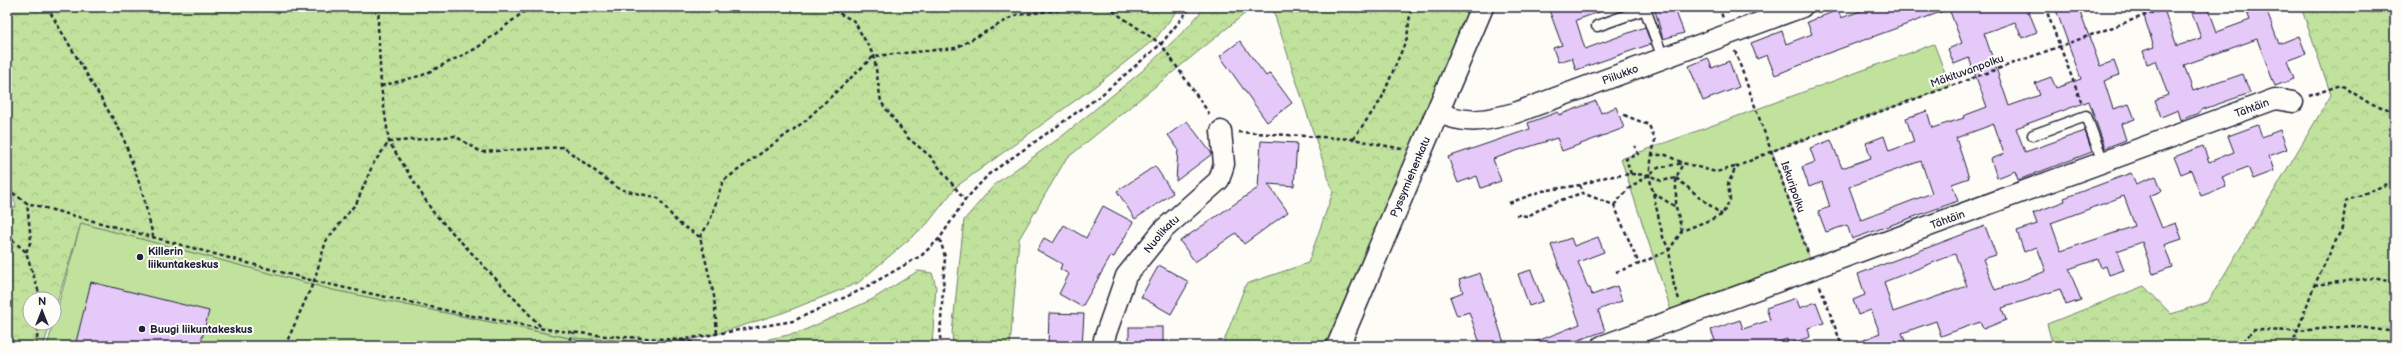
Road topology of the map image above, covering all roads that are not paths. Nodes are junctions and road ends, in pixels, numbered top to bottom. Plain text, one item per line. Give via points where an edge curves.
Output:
1 (1482, 7) edge
2 (1802, 7) edge
3 (1597, 26) dead end
4 (1663, 58) junction
5 (2293, 102) road end
6 (1436, 112) junction
7 (1221, 131) road end
8 (2033, 135) dead end
9 (2103, 162) junction
10 (1106, 346) edge
11 (1338, 346) edge
12 (1602, 346) edge

1 - 6 street, Pyssymiehenkatu
2 - 4 street, Piilukko
3 - 4 lane via 1645,9
4 - 6 street, Piilukko via 1490,120 1455,120
5 - 9 street, Tähtäin via 2275,99
6 - 11 street, Pyssymiehenkatu
7 - 10 street, Nuolikatu via 1224,164 1220,180 1164,229 1126,276 1104,339
8 - 9 lane via 2086,116
9 - 12 street, Tähtäin

